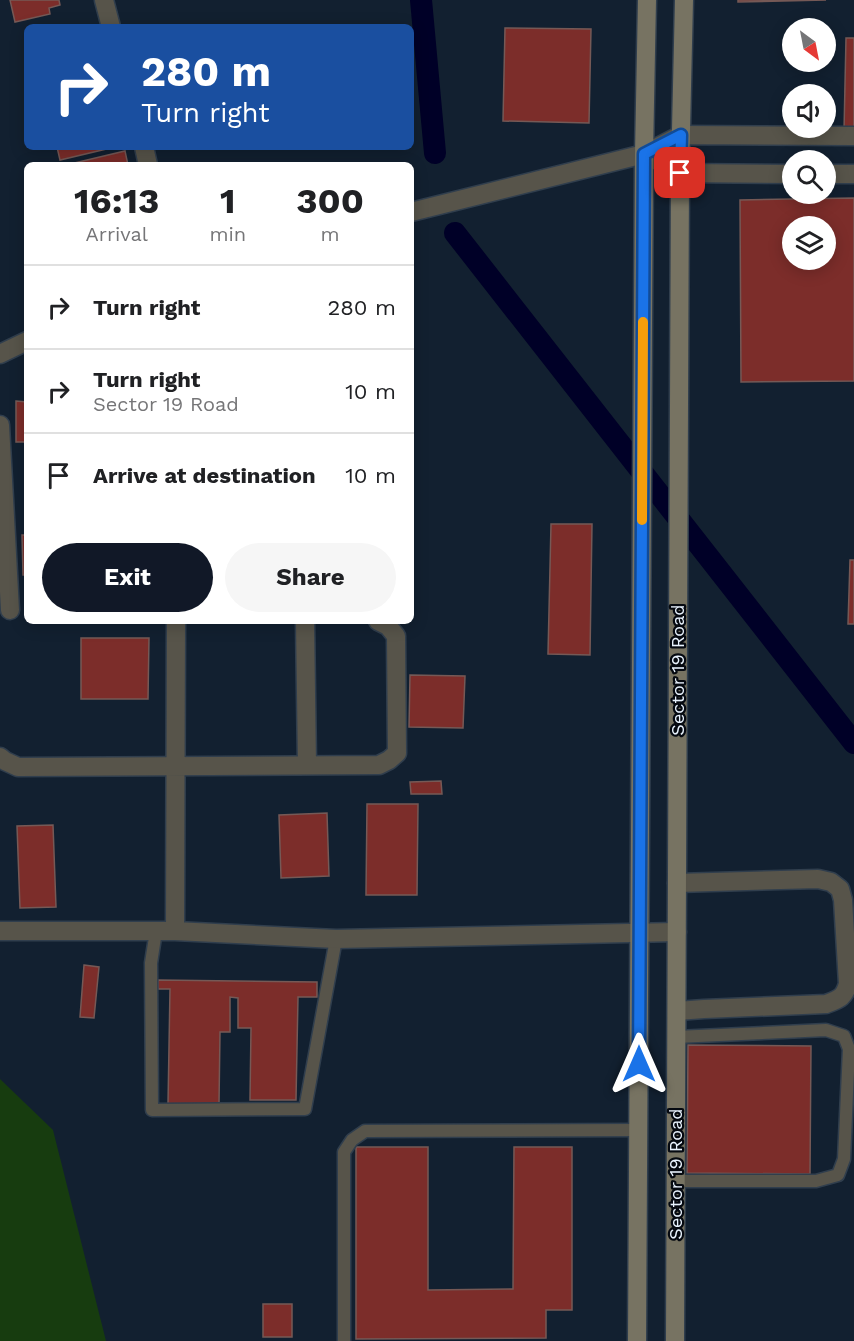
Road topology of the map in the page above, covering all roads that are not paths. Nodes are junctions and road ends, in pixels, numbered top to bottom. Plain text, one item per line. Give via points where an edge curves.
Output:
1 (104, 0) edge
2 (647, 0) edge
3 (684, 0) edge
4 (110, 24) edge
5 (681, 135) junction
6 (854, 136) edge
7 (644, 154) junction
8 (680, 173) junction
9 (782, 174) edge
10 (836, 174) edge
11 (854, 174) edge
12 (414, 211) edge
13 (24, 342) edge
14 (0, 354) edge
15 (0, 424) edge
16 (12, 612) edge
17 (176, 624) edge
18 (305, 624) edge
19 (384, 624) edge
20 (0, 757) edge
21 (307, 765) junction
22 (176, 766) junction
23 (677, 884) junction
24 (0, 931) edge
25 (156, 931) junction
26 (176, 931) junction
27 (639, 932) junction
28 (677, 932) junction
29 (336, 939) junction
30 (677, 1011) junction
31 (676, 1037) junction
32 (638, 1130) junction
33 (676, 1181) junction
34 (344, 1341) edge
35 (637, 1341) edge
36 (675, 1341) edge

1 - 4 street
2 - 7 street, Sector 19 Road
3 - 5 street, Sector 19 Road
5 - 6 street
5 - 7 street
5 - 8 street, Sector 19 Road
7 - 8 street
7 - 12 street
7 - 27 street, Sector 19 Road
8 - 9 street
8 - 23 street, Sector 19 Road
10 - 11 street
13 - 14 street
15 - 16 street
17 - 22 street
18 - 21 street
19 - 21 street via 396,636 397,753 379,765
20 - 22 street via 18,767
21 - 22 street
22 - 26 street
23 - 28 street, Sector 19 Road
23 - 30 street via 818,879 831,882 840,889 843,900 848,984 839,999 826,1004
24 - 25 street
25 - 26 street
25 - 29 lane via 151,963 152,1110 305,1108
26 - 29 street
27 - 28 street
27 - 29 street
27 - 32 street, Sector 19 Road
28 - 30 street, Sector 19 Road
30 - 31 street, Sector 19 Road
31 - 33 street, Sector 19 Road
31 - 33 lane via 826,1030 844,1036 849,1049 844,1160 838,1175 816,1181
32 - 34 lane via 365,1131 352,1140 344,1152
32 - 35 street, Sector 19 Road
33 - 36 street, Sector 19 Road

